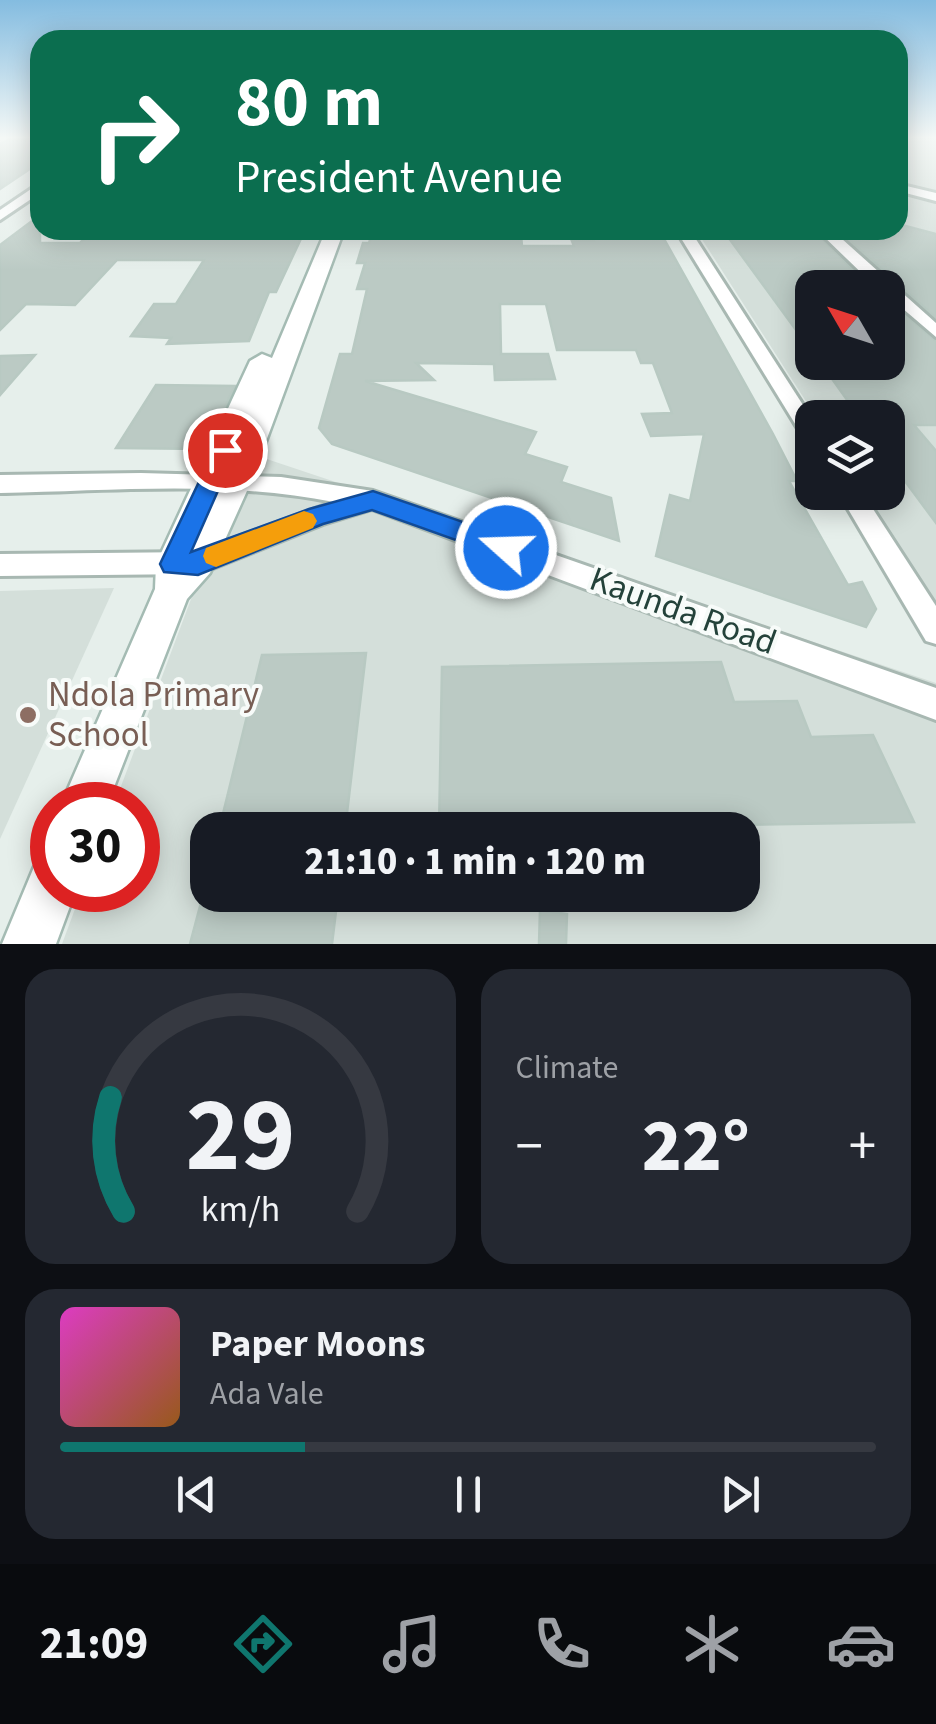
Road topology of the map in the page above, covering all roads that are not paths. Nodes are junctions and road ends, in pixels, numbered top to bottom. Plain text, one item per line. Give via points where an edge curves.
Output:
1 (908, 190) edge
2 (30, 194) edge
3 (936, 197) edge
4 (0, 216) edge
5 (313, 240) edge
6 (331, 240) edge
7 (689, 240) edge
8 (835, 240) edge
9 (867, 270) edge
10 (905, 304) edge
11 (936, 332) edge
12 (795, 408) edge
13 (224, 483) junction
14 (0, 484) edge
15 (373, 500) junction
16 (860, 510) edge
17 (0, 565) edge
18 (182, 572) junction
19 (936, 631) edge
20 (936, 704) edge
21 (93, 782) edge
22 (41, 912) edge
23 (29, 944) edge

1 - 3 street
2 - 4 street
5 - 13 main road
6 - 13 main road
7 - 12 street
8 - 9 street
10 - 11 street
13 - 14 street, Kaunda Road
13 - 15 street, Kaunda Road
13 - 18 main road
15 - 18 street
15 - 20 street, Kaunda Road
16 - 19 street
17 - 18 street
18 - 21 main road
22 - 23 main road

